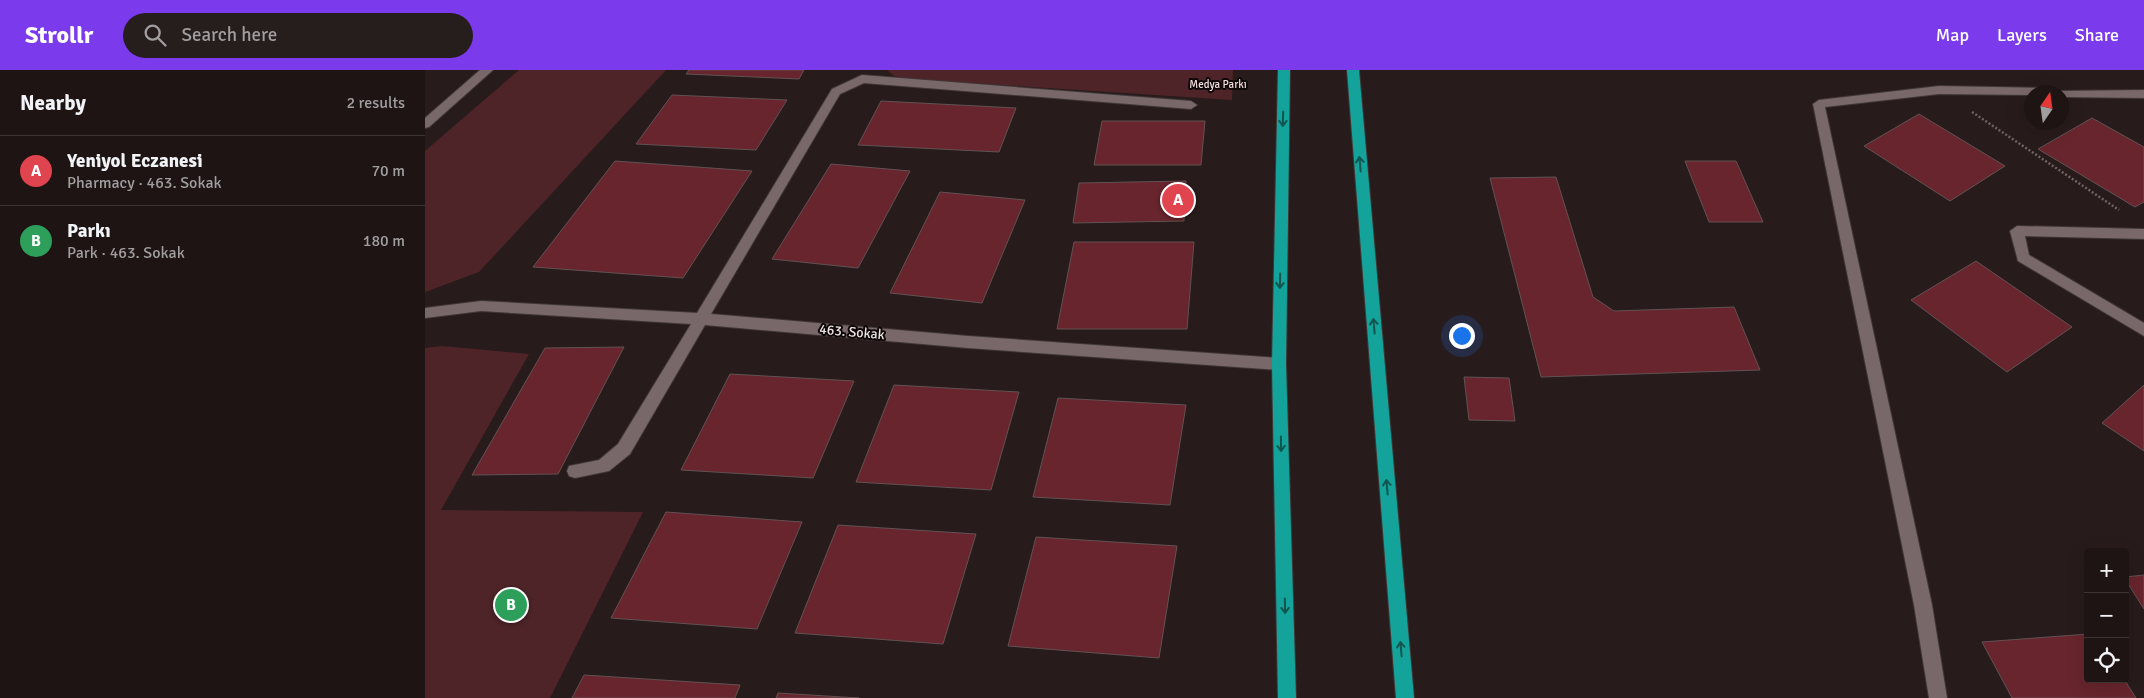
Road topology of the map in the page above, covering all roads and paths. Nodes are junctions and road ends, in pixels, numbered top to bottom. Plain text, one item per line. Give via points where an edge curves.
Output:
1 (487, 70) edge
2 (1284, 70) edge
3 (1353, 70) edge
4 (1939, 90) junction
5 (2024, 92) edge
6 (2069, 93) edge
7 (2144, 94) edge
8 (1191, 105) dead end
9 (425, 124) edge
10 (2119, 211) dead end
11 (2144, 234) edge
12 (425, 313) edge
13 (701, 319) junction
14 (2144, 330) edge
15 (1279, 364) junction
16 (575, 471) dead end
17 (1287, 698) edge
18 (1405, 698) edge
19 (1938, 698) edge

1 - 9 street
2 -> 15 highway
18 -> 3 highway
4 - 5 street
4 - 10 path
4 - 19 street via 1819,104 1923,605
6 - 7 street
8 - 13 street via 862,79 836,92
11 - 14 street via 2017,231 2023,258
12 - 13 street, 463. Sokak via 481,306
13 - 15 street, 463. Sokak
13 - 16 street via 623,449 603,466
15 -> 17 highway

